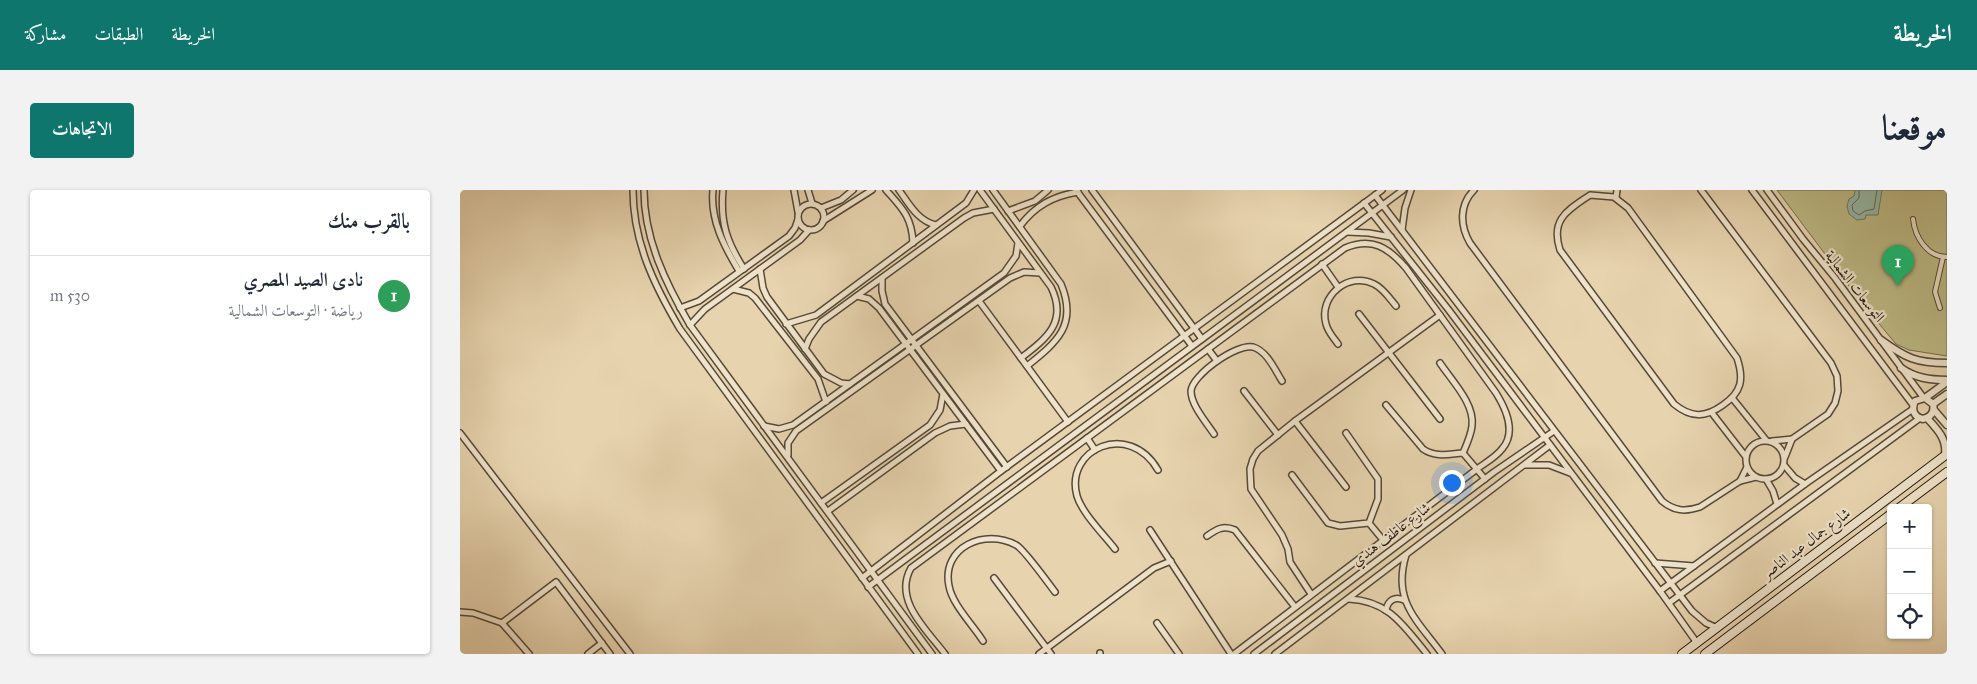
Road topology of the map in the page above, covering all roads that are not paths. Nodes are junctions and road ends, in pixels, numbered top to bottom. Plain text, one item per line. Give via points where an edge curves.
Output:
1 (633, 190) edge
2 (644, 190) edge
3 (713, 190) edge
4 (723, 190) edge
5 (794, 190) edge
6 (808, 190) edge
7 (853, 190) edge
8 (872, 190) edge
9 (886, 190) edge
10 (898, 190) edge
11 (974, 190) edge
12 (980, 190) edge
13 (993, 190) edge
14 (1048, 190) edge
15 (1092, 190) edge
16 (1382, 190) edge
17 (1403, 190) edge
18 (1411, 190) edge
19 (1474, 190) edge
20 (1617, 190) edge
21 (1701, 190) edge
22 (1752, 190) edge
23 (1767, 190) edge
24 (1077, 191) edge
25 (1592, 192) edge
26 (1374, 195) junction
27 (1616, 198) junction
28 (1364, 203) junction
29 (812, 204) junction
30 (1382, 206) junction
31 (821, 208) junction
32 (994, 210) junction
33 (1008, 211) junction
34 (798, 212) junction
35 (1372, 214) junction
36 (798, 218) junction
37 (1913, 219) dead end
38 (823, 221) junction
39 (936, 225) junction
40 (1020, 226) junction
41 (809, 230) junction
42 (1402, 231) junction
43 (1347, 232) junction
44 (1391, 238) junction
45 (913, 243) junction
46 (1018, 243) junction
47 (1945, 257) edge
48 (1322, 264) junction
49 (760, 269) junction
50 (742, 270) junction
51 (1040, 272) junction
52 (882, 278) junction
53 (1834, 278) junction
54 (1824, 285) junction
55 (1338, 288) junction
56 (732, 289) junction
57 (857, 296) junction
58 (979, 301) junction
59 (1396, 306) dead end
60 (680, 308) junction
61 (1940, 308) dead end
62 (1359, 314) dead end
63 (1440, 315) junction
64 (786, 324) junction
65 (690, 325) junction
66 (1194, 329) junction
67 (1185, 336) junction
68 (1202, 339) junction
69 (912, 340) junction
70 (1881, 340) junction
71 (906, 344) junction
72 (1338, 344) dead end
73 (916, 346) junction
74 (1192, 346) junction
75 (805, 349) junction
76 (1208, 349) junction
77 (910, 350) junction
78 (1389, 352) junction
79 (1021, 358) junction
80 (1218, 361) junction
81 (1947, 363) edge
82 (1440, 364) dead end
83 (1027, 366) junction
84 (1901, 368) junction
85 (1282, 381) dead end
86 (1947, 381) edge
87 (850, 384) junction
88 (1244, 391) dead end
89 (943, 394) junction
90 (1947, 394) edge
91 (1924, 398) junction
92 (1733, 399) junction
93 (826, 402) junction
94 (1386, 405) dead end
95 (1913, 407) junction
96 (1933, 407) junction
97 (1712, 413) junction
98 (1920, 418) junction
99 (1927, 418) junction
100 (1440, 419) dead end
101 (1296, 421) junction
102 (1068, 422) junction
103 (966, 424) junction
104 (1947, 425) edge
105 (764, 426) junction
106 (1554, 431) junction
107 (460, 433) edge
108 (1346, 433) dead end
109 (1214, 434) dead end
110 (1278, 435) junction
111 (1087, 438) junction
112 (1545, 438) junction
113 (1792, 439) junction
114 (1766, 440) junction
115 (1772, 441) junction
116 (1550, 446) junction
117 (1530, 448) junction
118 (1096, 450) junction
119 (1463, 453) junction
120 (1946, 455) edge
121 (1746, 456) junction
122 (1536, 457) junction
123 (788, 458) junction
124 (1784, 458) junction
125 (1525, 465) junction
126 (1784, 465) junction
127 (1007, 467) junction
128 (1747, 467) junction
129 (1477, 469) junction
130 (1158, 470) dead end
131 (1001, 471) junction
132 (1947, 472) edge
133 (1571, 473) junction
134 (1292, 476) dead end
135 (1756, 476) junction
136 (1485, 479) junction
137 (1766, 479) junction
138 (1740, 481) junction
139 (1805, 484) junction
140 (1346, 487) dead end
141 (821, 503) junction
142 (1777, 504) junction
143 (1903, 504) edge
144 (828, 511) junction
145 (1887, 517) edge
146 (1369, 523) junction
147 (1150, 530) dead end
148 (1207, 536) dead end
149 (951, 538) junction
150 (1383, 540) junction
151 (959, 548) junction
152 (1115, 549) dead end
153 (1406, 554) junction
154 (1171, 561) junction
155 (1654, 563) junction
156 (1694, 566) junction
157 (872, 570) junction
158 (862, 578) junction
159 (994, 578) dead end
160 (878, 579) junction
161 (1672, 583) junction
162 (868, 586) junction
163 (1660, 591) junction
164 (1055, 592) dead end
165 (1311, 594) junction
166 (1681, 594) junction
167 (1348, 599) junction
168 (1404, 600) junction
169 (1669, 603) junction
170 (1295, 607) junction
171 (1386, 610) junction
172 (460, 612) edge
173 (502, 623) junction
174 (1157, 623) dead end
175 (1717, 628) junction
176 (984, 641) dead end
177 (602, 643) junction
178 (1697, 643) junction
179 (1046, 648) junction
180 (529, 654) edge
181 (588, 654) edge
182 (610, 654) edge
183 (630, 654) edge
184 (918, 654) edge
185 (932, 654) edge
186 (945, 654) edge
187 (1039, 654) edge
188 (1050, 654) edge
189 (1179, 654) edge
190 (1232, 654) edge
191 (1254, 654) edge
192 (1275, 654) edge
193 (1427, 654) edge
194 (1442, 654) edge
195 (1682, 654) edge
196 (1705, 654) edge

1 - 158 street via 640,245 659,294 675,321
2 - 60 street via 646,218 659,266
3 - 50 street via 718,229 725,247
4 - 50 street via 723,214 730,246
5 - 34 street
6 - 29 street
7 - 31 street
8 - 38 street
9 - 45 street via 907,215
10 - 39 street via 919,216
11 - 39 street via 966,203
12 - 32 street
13 - 33 street
14 - 33 street via 1035,201
15 - 66 street
16 - 26 street
17 - 30 street
18 - 42 street
19 - 138 street via 1462,214 1466,236 1662,501 1679,510 1693,510
20 - 27 street
21 - 113 street via 1834,369 1838,391 1832,409
22 - 54 street
23 - 53 street, التوسعات الشمالية
24 - 40 street via 1045,202
24 - 67 street
25 - 27 street
25 - 97 street via 1562,217 1557,236 1560,250 1674,404 1692,414
26 - 28 street
26 - 30 street
27 - 92 street via 1628,208 1737,358 1741,374
28 - 35 street
28 - 66 street
29 - 31 street
29 - 34 street via 802,206
30 - 35 street
30 - 42 street
31 - 38 street
32 - 46 street
32 - 52 street via 964,218
33 - 40 street
34 - 36 street
35 - 43 street
35 - 44 street
36 - 41 street
36 - 50 street via 789,236
37 - 47 street via 1920,242 1928,250
38 - 41 street via 819,227
39 - 45 street
40 - 83 street via 1061,284 1068,310 1061,335 1053,346
41 - 49 street
42 - 106 street
43 - 44 street
43 - 68 street
44 - 112 street
45 - 64 street via 816,315
46 - 51 street
46 - 69 street via 1016,256 1004,273
47 - 61 street via 1935,292
48 - 55 street
48 - 63 street via 1356,244 1382,246 1400,262
48 - 76 street
49 - 56 street
49 - 64 street via 767,297
50 - 60 street via 699,301
51 - 58 street via 1017,275
51 - 79 street via 1055,296 1057,315 1044,340
52 - 57 street
52 - 69 street via 885,304
53 - 54 street
53 - 70 street, التوسعات الشمالية
54 - 95 street
55 - 59 street via 1353,281 1370,282 1377,285
55 - 72 street via 1331,294 1325,313 1329,332
56 - 65 street
56 - 93 street via 755,298 818,379
57 - 71 street via 874,303
57 - 75 street via 821,322
58 - 73 street
58 - 79 street
60 - 65 street
62 - 78 street
63 - 78 street
63 - 129 street via 1496,392 1508,414 1506,444
64 - 75 street
65 - 105 street
66 - 67 street
66 - 68 street
67 - 74 street
67 - 102 street
68 - 74 street
69 - 71 street
69 - 73 street
70 - 81 street via 1913,360
70 - 84 street, التوسعات الشمالية
71 - 77 street
71 - 87 street
73 - 77 street
73 - 127 street
74 - 160 street
75 - 87 street via 824,374
76 - 80 street
76 - 111 street
77 - 89 street
77 - 123 street via 796,431 788,443
78 - 100 street
78 - 101 street
79 - 83 street
80 - 85 street via 1239,348 1253,347 1265,355
80 - 109 street via 1194,381 1191,392
82 - 119 street via 1470,407 1470,434
83 - 102 street
84 - 86 street via 1910,375
84 - 91 street, التوسعات الشمالية
86 - 91 street
87 - 93 street
88 - 110 street
89 - 103 street
89 - 141 street via 940,410 930,425
90 - 96 street
91 - 95 street via 1915,401
91 - 96 street
92 - 97 street
92 - 114 street
93 - 105 street via 793,425 779,429
94 - 119 street via 1429,453
95 - 98 street
95 - 139 street
96 - 99 street
96 - 104 street
97 - 121 street
98 - 99 street
98 - 166 street
99 - 120 street via 1943,436
101 - 110 street
101 - 140 street
102 - 127 street
103 - 131 street
103 - 144 street via 935,432
105 - 123 street
106 - 112 street, شارع عاطف هندي
106 - 155 street
107 - 183 street
108 - 146 street via 1378,479 1378,499
110 - 165 street via 1253,459 1251,489 1282,535 1290,562
111 - 118 street
111 - 149 street
112 - 116 street
112 - 117 street, شارع عاطف هندي
113 - 115 street
113 - 124 street
114 - 115 street
114 - 121 street via 1753,445
115 - 124 street via 1781,448
116 - 122 street, شارع عاطف هندي
116 - 133 street
117 - 122 street via 1537,451
117 - 136 street, شارع عاطف هندي
118 - 130 street via 1119,443 1131,446 1142,451
118 - 152 street via 1081,464 1077,474 1077,494 1080,504
119 - 129 street
120 - 175 main road, شارع جمال عبد الناصر
121 - 128 street
122 - 125 street, شارع عاطف هندي
123 - 141 street
124 - 126 street
125 - 133 street via 1549,465
125 - 153 street, شارع عاطف هندي
126 - 137 street via 1777,475
126 - 139 street
127 - 131 street
128 - 135 street
128 - 138 street
129 - 136 street
129 - 150 street
131 - 157 street
132 - 143 main road
133 - 163 street
134 - 146 street via 1328,523 1340,526
135 - 137 street
135 - 138 street
136 - 191 street, شارع عاطف هندي
137 - 142 street
139 - 142 street
141 - 144 street
142 - 156 street
144 - 157 street
145 - 196 main road, شارع جمال عبد الناصر
146 - 150 street
147 - 154 street
148 - 170 street via 1218,528 1235,530
149 - 151 street
149 - 186 street via 911,568 905,588 909,604
150 - 165 street
151 - 164 street via 981,539 994,538 1017,545
151 - 176 street via 949,566 949,586 952,596
153 - 167 street, شارع عاطف هندي
153 - 168 street via 1401,574
154 - 179 street via 1154,568
154 - 190 street
155 - 156 street
155 - 161 street
156 - 161 street
157 - 158 street
157 - 160 street
158 - 162 street
159 - 179 street
160 - 162 street
160 - 185 street
161 - 163 street
161 - 166 street
162 - 184 street
163 - 169 street
165 - 170 street
166 - 169 street
166 - 175 street via 1696,617
167 - 171 street via 1372,603
167 - 192 street, شارع عاطف هندي
168 - 171 street via 1392,600
168 - 194 street via 1409,612
169 - 178 street
170 - 190 street
171 - 193 street via 1399,620
172 - 173 street
173 - 177 street via 556,582
173 - 180 street
174 - 189 street
175 - 178 main road, شارع جمال عبد الناصر
177 - 181 street
177 - 182 street
178 - 195 main road, شارع جمال عبد الناصر
179 - 187 street
179 - 188 street

